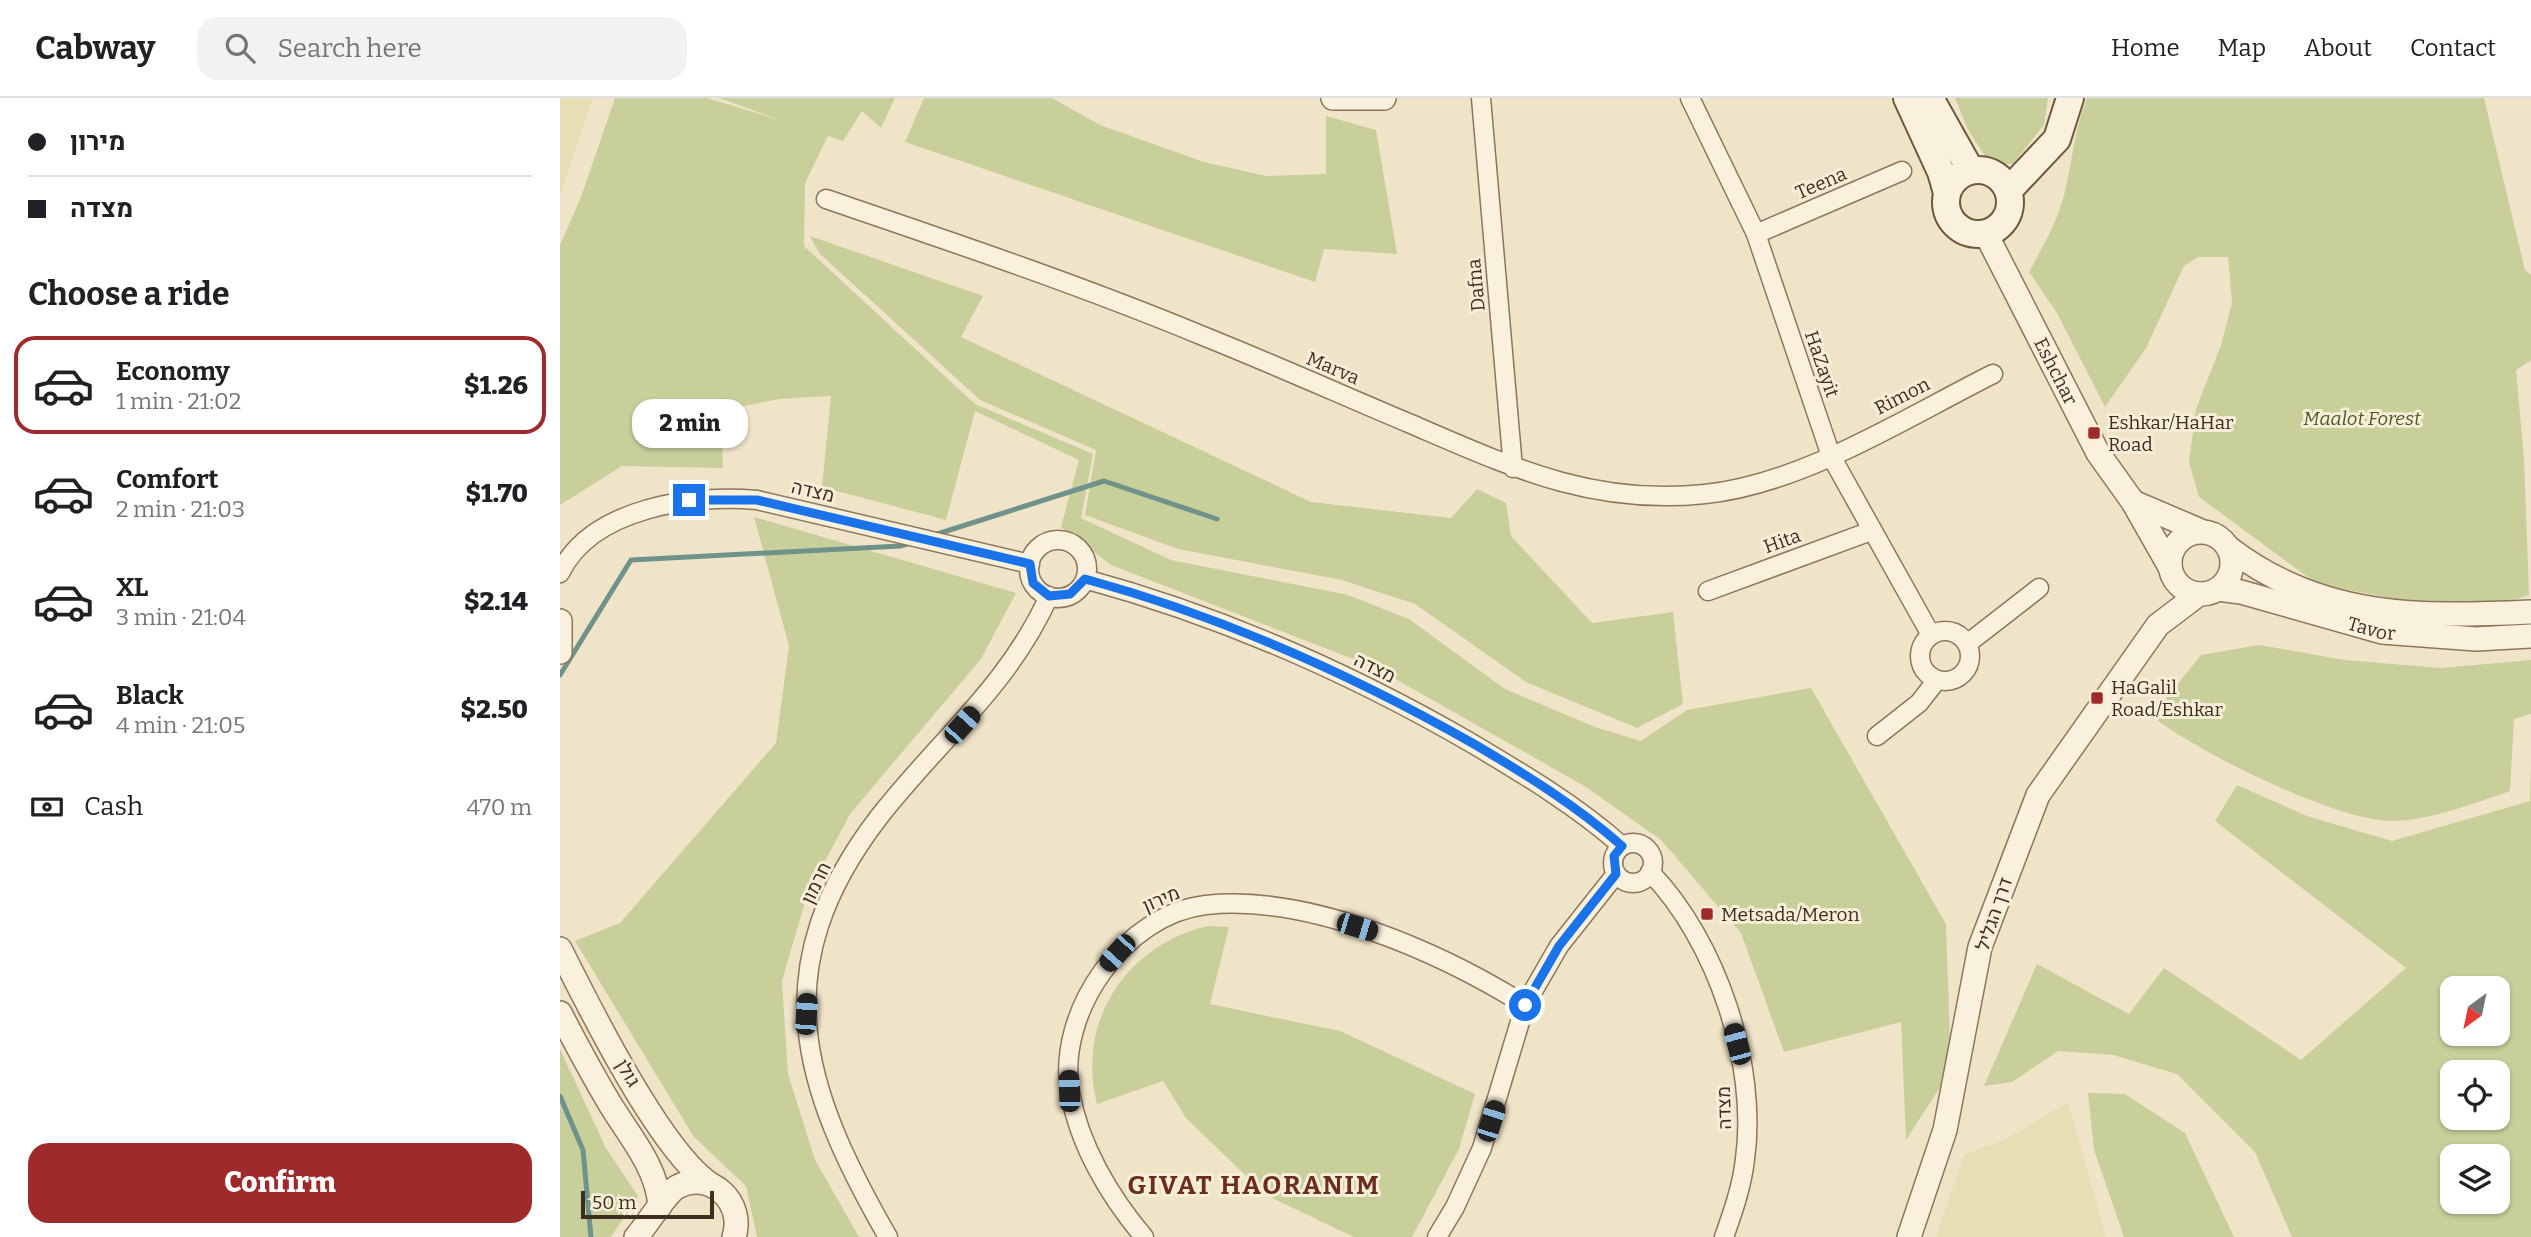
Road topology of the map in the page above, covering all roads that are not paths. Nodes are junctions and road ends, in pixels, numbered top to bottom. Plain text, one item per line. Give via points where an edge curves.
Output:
1 (1333, 98) edge
2 (1384, 98) edge
3 (1481, 98) edge
4 (1690, 98) edge
5 (1907, 98) edge
6 (1930, 98) edge
7 (2070, 98) edge
8 (1902, 171) dead end
9 (1971, 171) junction
10 (2008, 191) junction
11 (1947, 192) junction
12 (826, 199) dead end
13 (1756, 234) junction
14 (1986, 234) junction
15 (1993, 374) dead end
16 (1831, 456) junction
17 (1513, 468) junction
18 (2133, 502) junction
19 (1871, 531) junction
20 (2201, 531) junction
21 (590, 538) junction
22 (560, 546) edge
23 (2229, 548) junction
24 (1030, 564) junction
25 (2172, 572) junction
26 (560, 573) edge
27 (1085, 579) junction
28 (2039, 588) dead end
29 (1708, 591) dead end
30 (2209, 592) junction
31 (1049, 596) junction
32 (2531, 612) edge
33 (560, 621) edge
34 (2158, 625) junction
35 (1931, 635) junction
36 (2531, 636) edge
37 (1967, 644) junction
38 (560, 652) edge
39 (1937, 680) junction
40 (1877, 736) dead end
41 (1622, 846) junction
42 (1650, 872) junction
43 (1616, 874) junction
44 (560, 948) edge
45 (1525, 1005) junction
46 (560, 1013) edge
47 (713, 1186) junction
48 (659, 1209) junction
49 (735, 1236) edge
50 (636, 1237) edge
51 (659, 1237) edge
52 (888, 1237) edge
53 (1144, 1237) edge
54 (1437, 1237) edge
55 (1724, 1237) edge
56 (1909, 1237) edge

1 - 2 street
3 - 17 street, Dafna
4 - 13 street, HaZayit
5 - 11 main road
6 - 9 main road
7 - 10 main road via 2057,139
8 - 13 street, Teena
9 - 10 main road via 1997,176
9 - 11 main road via 1956,178
10 - 14 main road via 2009,213
11 - 14 main road via 1947,212 1958,228
12 - 17 street, Marva via 1201,335
13 - 16 street, HaZayit
14 - 18 street, Eshchar via 2098,453
15 - 16 street, Rimon
16 - 17 street, Marva via 1773,480 1708,494 1643,498 1583,489
16 - 19 street, HaZayit
18 - 20 street
18 - 25 street, Eshchar
19 - 29 street, Hita
19 - 35 street, HaZayit
20 - 23 street via 2218,536
20 - 25 street via 2178,541 2170,556
21 - 22 street, מצדה
21 - 24 street, מצדה via 625,518 667,504 734,498
21 - 26 street, מצדה
23 - 30 street via 2231,575
23 - 32 street, Tavor via 2292,588 2358,607 2437,617
24 - 27 street via 1044,543 1069,542 1086,561
24 - 31 street via 1033,583
25 - 30 street via 2180,586
25 - 34 street, דרך הגליל
27 - 31 street via 1070,594
27 - 41 street, מצדה via 1204,617 1356,682 1543,786
28 - 37 street
30 - 34 street, דרך הגליל
30 - 36 street, Tavor via 2241,592 2382,632 2476,639
31 - 52 street, חרמון via 1003,676 879,817 844,871 811,957 806,1014 809,1057 820,1097 850,1169
33 - 38 street
34 - 56 street, דרך הגליל via 2038,795 1980,947 1945,1130
35 - 37 street via 1951,632
35 - 39 street via 1924,641 1920,659
37 - 39 street via 1970,657 1962,674
39 - 40 street via 1919,703
41 - 42 street via 1633,843 1648,850
41 - 43 street via 1614,856
42 - 43 street via 1631,883
42 - 55 street, מצדה via 1677,902 1706,954 1743,1065 1748,1113 1745,1159
43 - 45 street via 1559,946
44 - 47 street, גולן via 656,1118 692,1170
45 - 53 street, מירון via 1485,980 1408,945 1311,915 1256,906 1207,905 1150,925 1107,964 1086,1000 1068,1068 1074,1111 1095,1163
45 - 54 street via 1482,1148
46 - 48 street, גולן via 649,1166 658,1187
47 - 48 street via 701,1182 682,1185 667,1195
47 - 49 street, גולן via 732,1202
48 - 50 street
48 - 51 street, גולן

